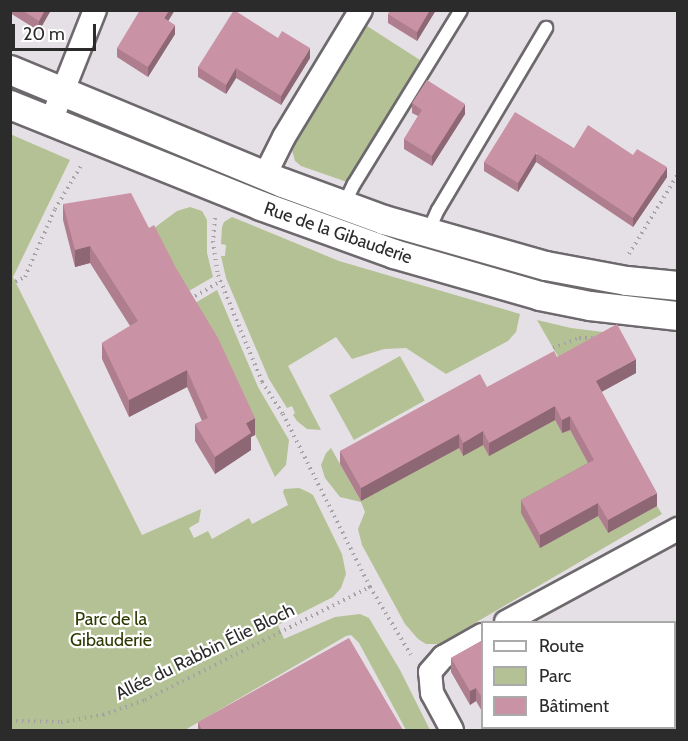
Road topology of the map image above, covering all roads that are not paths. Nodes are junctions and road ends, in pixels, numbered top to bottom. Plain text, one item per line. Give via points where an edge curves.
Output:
1 (95, 10) edge
2 (361, 10) edge
3 (461, 10) edge
4 (546, 28) dead end
5 (10, 70) edge
6 (62, 91) junction
7 (10, 93) edge
8 (10, 105) edge
9 (51, 121) junction
10 (265, 176) junction
11 (344, 206) junction
12 (427, 233) junction
13 (678, 286) edge
14 (678, 316) edge
15 (678, 529) edge
16 (508, 621) edge
17 (481, 636) edge
18 (452, 730) edge

1 - 6 street
2 - 10 street via 284,137
3 - 11 lane
4 - 12 lane
5 - 6 street, Rue de la Gibauderie
6 - 7 street via 51,102 44,103
6 - 9 street
6 - 10 street, Rue de la Gibauderie
8 - 9 street, Rue de la Gibauderie
9 - 14 street, Rue de la Gibauderie via 393,254 540,296
10 - 11 street, Rue de la Gibauderie
11 - 12 street, Rue de la Gibauderie
12 - 13 street, Rue de la Gibauderie via 546,266
15 - 16 street
17 - 18 street via 448,654 431,669 429,685

